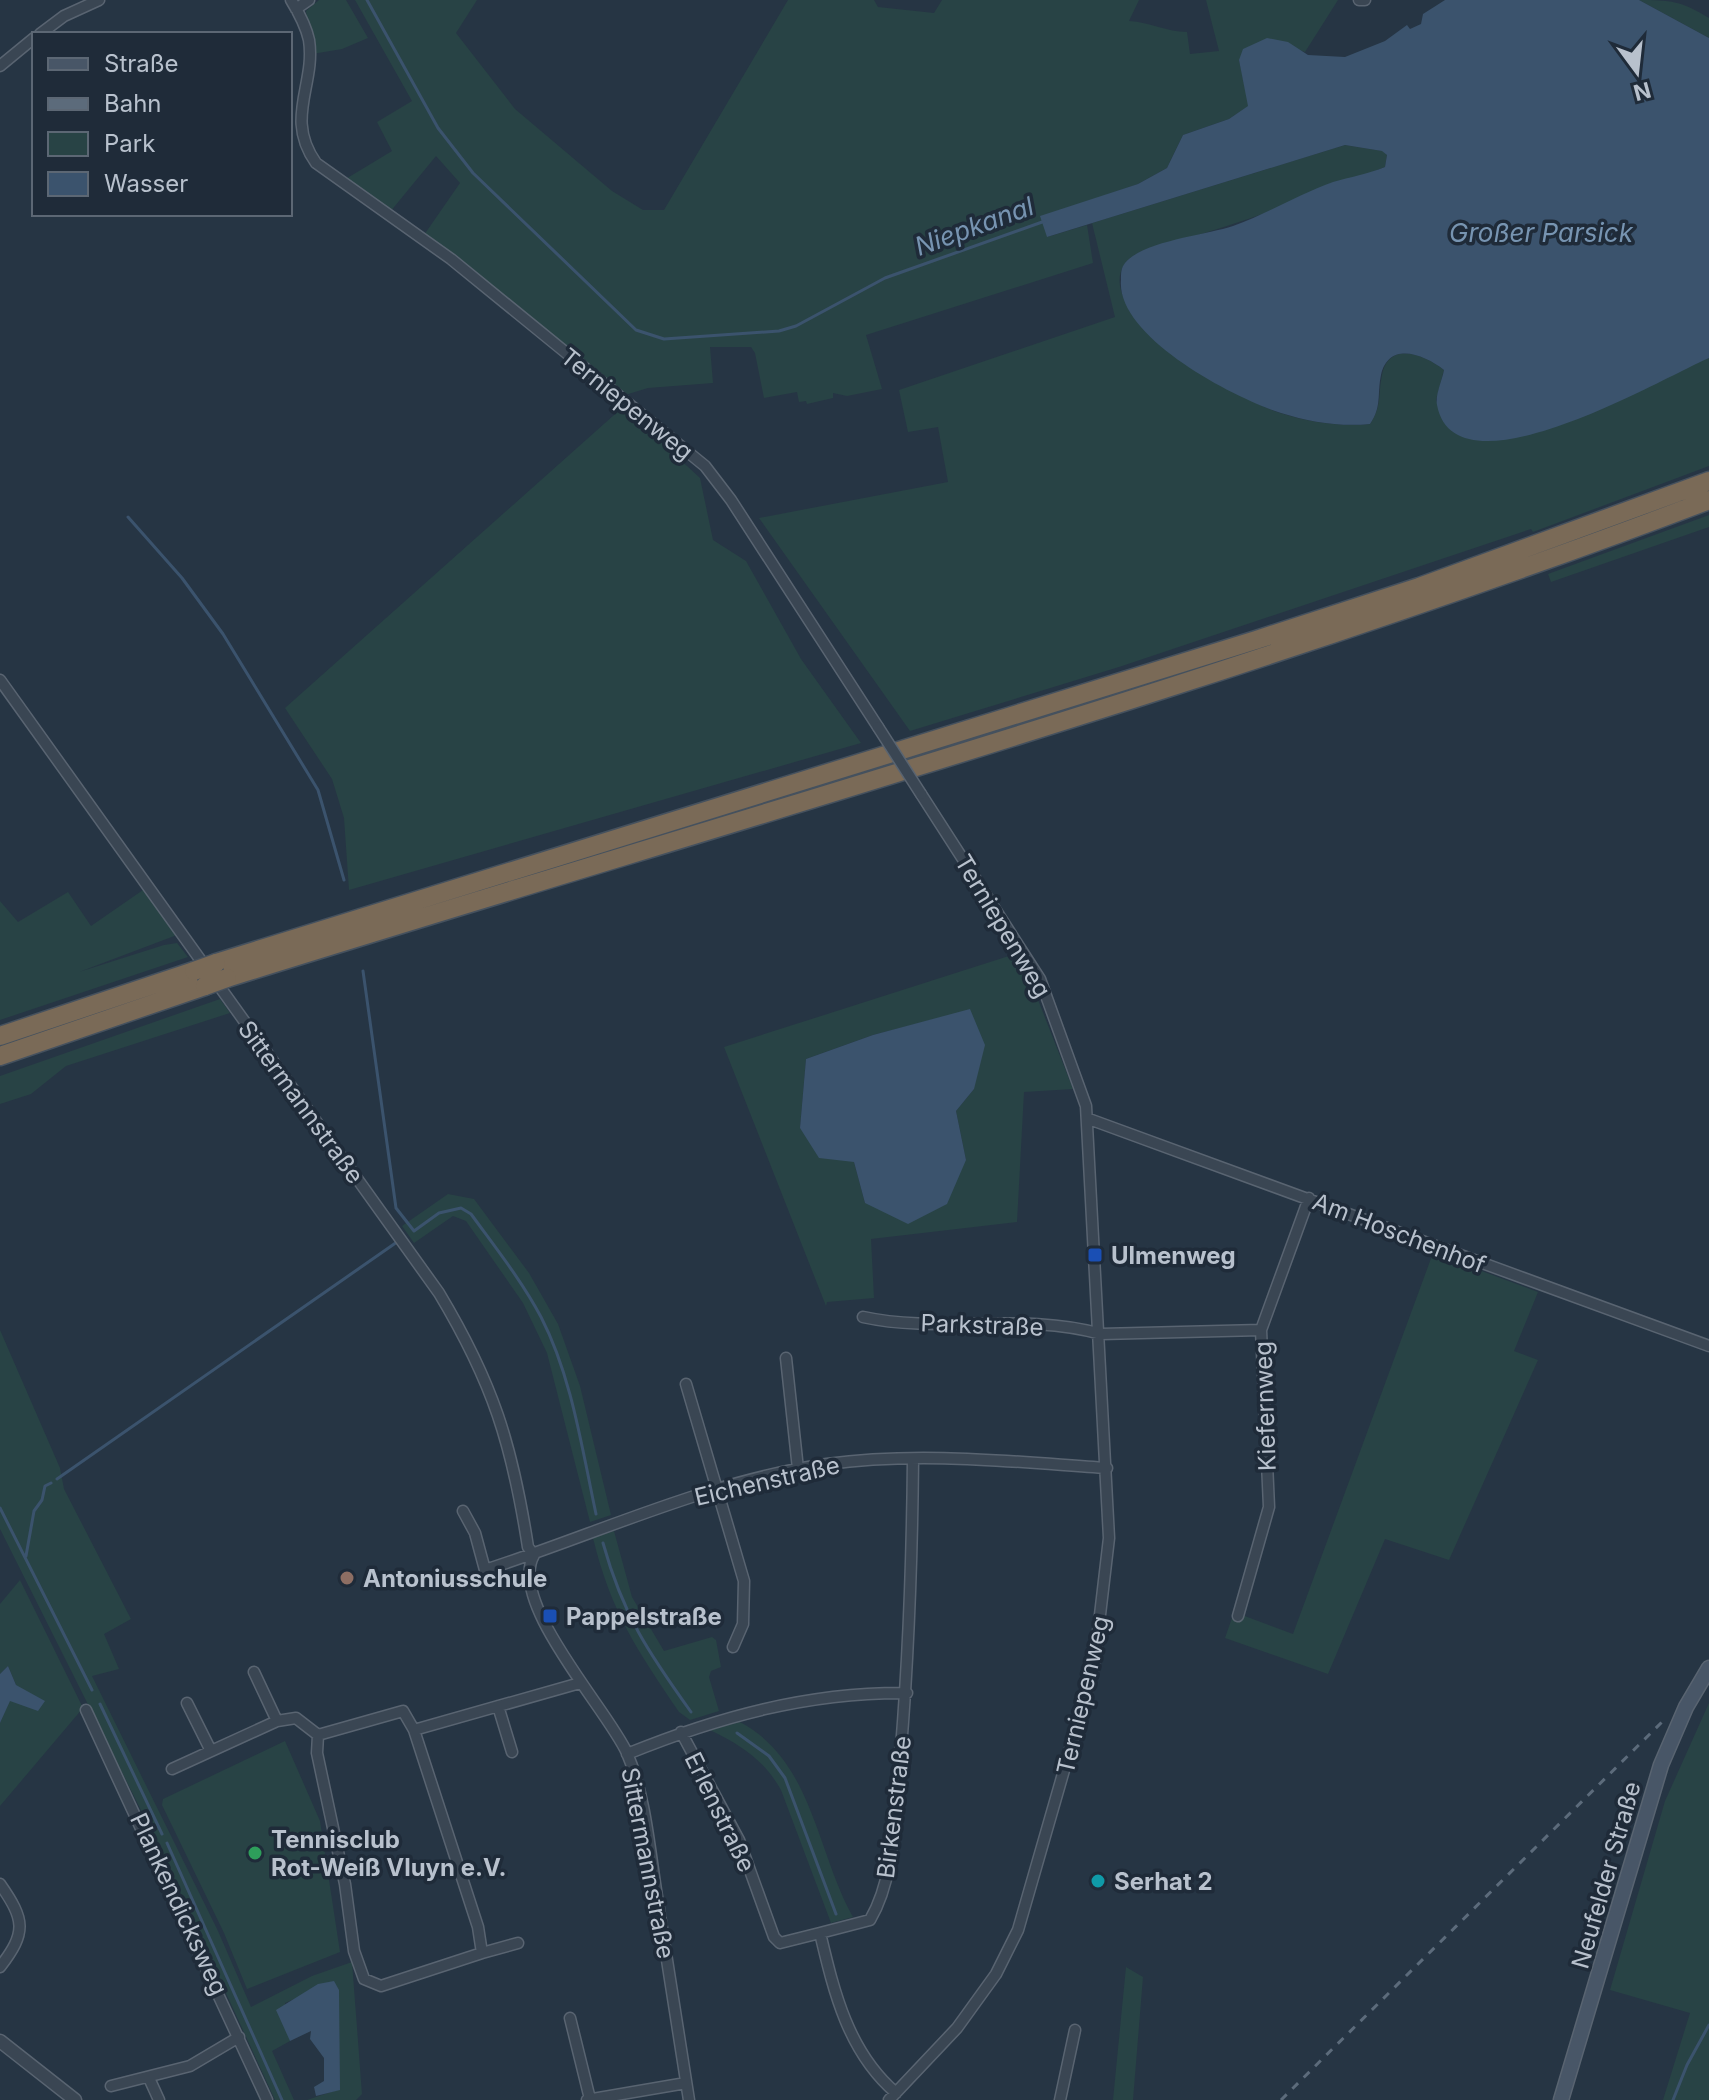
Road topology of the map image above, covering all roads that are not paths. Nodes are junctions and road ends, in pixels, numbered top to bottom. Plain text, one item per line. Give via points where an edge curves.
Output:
1 (99, 0) edge
2 (309, 0) edge
3 (294, 4) edge
4 (43, 32) edge
5 (32, 40) edge
6 (0, 66) edge
7 (1709, 481) edge
8 (1709, 500) edge
9 (0, 680) edge
10 (222, 971) junction
11 (200, 978) junction
12 (0, 1036) edge
13 (0, 1056) edge
14 (1089, 1119) junction
15 (1309, 1198) junction
16 (863, 1317) dead end
17 (1261, 1330) junction
18 (1101, 1334) junction
19 (1709, 1346) edge
20 (786, 1358) dead end
21 (686, 1384) dead end
22 (913, 1459) junction
23 (1107, 1468) junction
24 (798, 1469) junction
25 (718, 1490) junction
26 (463, 1511) dead end
27 (534, 1555) junction
28 (1238, 1616) dead end
29 (733, 1647) dead end
30 (1709, 1668) edge
31 (254, 1672) dead end
32 (580, 1683) junction
33 (907, 1693) junction
34 (187, 1703) dead end
35 (498, 1706) junction
36 (86, 1710) dead end
37 (277, 1721) junction
38 (414, 1730) junction
39 (681, 1732) junction
40 (318, 1735) junction
41 (211, 1751) junction
42 (512, 1752) dead end
43 (627, 1754) junction
44 (172, 1769) dead end
45 (0, 1884) edge
46 (11, 1901) junction
47 (0, 1910) edge
48 (820, 1933) junction
49 (518, 1943) dead end
50 (482, 1953) junction
51 (0, 1967) edge
52 (570, 2018) dead end
53 (1075, 2030) dead end
54 (239, 2037) junction
55 (0, 2041) edge
56 (149, 2078) junction
57 (686, 2083) junction
58 (111, 2086) dead end
59 (893, 2098) edge
60 (75, 2100) edge
61 (159, 2100) edge
62 (267, 2100) edge
63 (589, 2100) edge
64 (689, 2100) edge
65 (1060, 2100) edge
66 (1561, 2100) edge

1 - 4 street
2 - 3 street
3 - 14 street, Terniepenweg, bridge via 309,42 301,121 316,163 451,259 705,466 1040,979
5 - 6 street
7 - 10 highway via 1419,587
8 - 10 highway via 1293,648
9 - 27 street, Sittermannstraße via 439,1293 485,1375 518,1478 528,1547
10 - 11 highway, bridge
11 - 12 highway
11 - 13 highway
14 - 15 street, Am Hoschenhof
14 - 18 street, Terniepenweg
15 - 17 street, Kiefernweg
15 - 19 street, Am Hoschenhof
16 - 18 street, Parkstraße via 889,1323 992,1322
17 - 18 street
17 - 28 street, Kiefernweg via 1269,1507
18 - 23 street, Terniepenweg
20 - 24 street
21 - 25 street
22 - 23 street, Eichenstraße
22 - 24 street, Eichenstraße
22 - 33 street, Birkenstraße
23 - 59 street, Terniepenweg via 1109,1538 1094,1666 1018,1930 996,1974 957,2028
24 - 25 street, Eichenstraße
25 - 27 street, Eichenstraße
25 - 29 street via 744,1581 743,1624
26 - 27 street via 485,1570
27 - 32 street, Sittermannstraße via 530,1572 535,1597
30 - 66 main road, Neufelder Straße via 1661,1765
31 - 37 street
32 - 35 street
32 - 43 street, Sittermannstraße
33 - 39 street via 824,1697 764,1707
33 - 48 street, Birkenstraße via 882,1900 870,1920
34 - 41 street
35 - 38 street
35 - 42 street
36 - 54 street, Plankendicksweg
37 - 40 street via 296,1718
37 - 41 street
38 - 40 street via 403,1711
38 - 50 street
39 - 43 street
39 - 48 street, Erlenstraße via 739,1840 774,1937 780,1943
40 - 50 street via 354,1951 364,1979 381,1986
41 - 44 street
43 - 57 street, Sittermannstraße via 646,1824
45 - 46 street
46 - 47 street
46 - 51 street via 21,1919 17,1945
48 - 59 street via 846,2025
49 - 50 street
52 - 63 street
53 - 65 street
54 - 56 street via 190,2066
54 - 62 street, Plankendicksweg
55 - 60 street
56 - 58 street
56 - 61 street
57 - 63 street
57 - 64 street, Sittermannstraße

